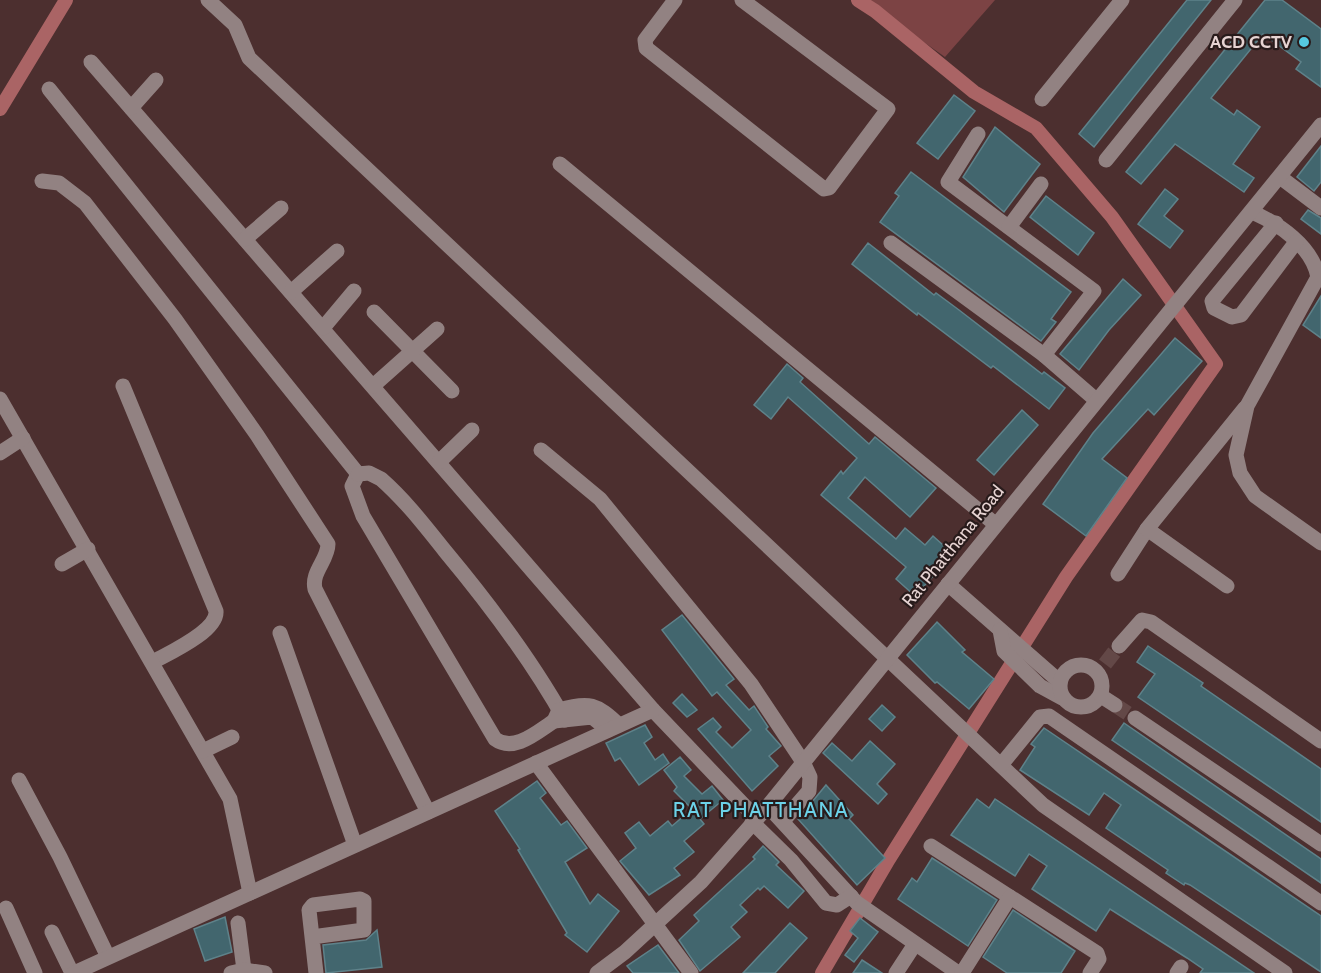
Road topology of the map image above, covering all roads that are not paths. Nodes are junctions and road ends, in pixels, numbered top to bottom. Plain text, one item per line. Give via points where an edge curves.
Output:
1 (207, 0) edge
2 (675, 0) edge
3 (741, 0) edge
4 (1122, 0) edge
5 (1235, 0) edge
6 (91, 62) dead end
7 (156, 80) dead end
8 (49, 89) dead end
9 (1042, 99) dead end
10 (131, 108) junction
11 (1321, 125) edge
12 (978, 134) dead end
13 (1106, 160) dead end
14 (560, 164) dead end
15 (1280, 177) junction
16 (42, 181) dead end
17 (1041, 184) dead end
18 (281, 208) dead end
19 (1321, 208) edge
20 (1252, 212) junction
21 (1276, 223) junction
22 (1009, 227) junction
23 (245, 239) junction
24 (1296, 242) junction
25 (891, 243) dead end
26 (337, 251) dead end
27 (354, 291) dead end
28 (291, 292) junction
29 (374, 312) dead end
30 (322, 328) junction
31 (437, 329) dead end
32 (412, 352) junction
33 (1044, 355) junction
34 (123, 386) dead end
35 (373, 386) junction
36 (452, 391) dead end
37 (0, 399) edge
38 (1096, 400) junction
39 (1247, 406) junction
40 (472, 430) dead end
41 (23, 438) junction
42 (541, 450) dead end
43 (0, 453) edge
44 (439, 462) junction
45 (358, 474) junction
46 (995, 524) junction
47 (1147, 529) junction
48 (1321, 543) edge
49 (88, 549) junction
50 (62, 564) dead end
51 (1118, 574) dead end
52 (948, 584) junction
53 (1227, 586) dead end
54 (280, 633) dead end
55 (1119, 646) tunnel mouth
56 (888, 657) junction
57 (153, 662) junction
58 (1034, 669) junction
59 (1060, 682) junction
60 (1101, 696) junction
61 (1062, 698) junction
62 (1115, 705) tunnel mouth
63 (653, 710) junction
64 (559, 717) junction
65 (1135, 718) tunnel mouth
66 (613, 728) junction
67 (232, 737) dead end
68 (1321, 741) edge
69 (203, 751) junction
70 (803, 762) junction
71 (536, 763) junction
72 (1001, 765) junction
73 (19, 780) dead end
74 (768, 806) junction
75 (428, 812) junction
76 (754, 820) junction
77 (783, 821) junction
78 (1321, 844) edge
79 (355, 845) junction
80 (931, 846) dead end
81 (250, 893) junction
82 (1010, 897) junction
83 (854, 899) junction
84 (1321, 903) edge
85 (6, 908) dead end
86 (238, 924) dead end
87 (656, 924) junction
88 (52, 932) dead end
89 (312, 937) dead end
90 (915, 944) junction
91 (108, 957) junction
92 (606, 970) edge
93 (238, 972) edge
94 (35, 973) edge
95 (73, 973) edge
96 (265, 973) edge
97 (316, 973) edge
98 (691, 973) edge
99 (896, 973) edge
100 (958, 973) edge
101 (962, 973) edge
102 (1090, 973) edge
103 (1285, 973) edge

1 - 56 street via 231,19 249,58
2 - 3 street via 644,44 824,189 829,188 888,109
4 - 9 street
5 - 13 street
6 - 10 street
7 - 10 street
8 - 45 street
10 - 23 street
11 - 15 street, Rat Phatthana Road
12 - 22 street via 947,181
14 - 46 street
15 - 19 street
15 - 20 street, Rat Phatthana Road
16 - 75 street via 59,183 86,203 182,329 328,544 315,576 315,589
17 - 22 street
18 - 23 street
20 - 21 street
20 - 38 street, Rat Phatthana Road
21 - 24 street
21 - 24 street via 1212,302 1214,308 1232,317 1241,315
22 - 33 street via 1094,291
23 - 28 street
24 - 39 street via 1309,254 1316,269 1316,284
25 - 33 street
26 - 28 street
27 - 30 street
28 - 30 street
29 - 32 street
30 - 35 street
31 - 32 street
32 - 35 street
32 - 36 street
33 - 38 street
34 - 57 street via 216,610 215,620 204,631
35 - 44 street
37 - 41 street
38 - 46 street, Rat Phatthana Road
39 - 47 street
39 - 48 street via 1236,455 1240,473 1255,496
40 - 44 street
41 - 43 street
41 - 49 street
42 - 70 street via 600,499 739,669
44 - 63 street
45 - 64 street via 369,473 381,479 486,600 530,661
45 - 64 street via 352,486 363,516 495,739 503,745 514,744
46 - 52 street, Rat Phatthana Road
47 - 51 street
47 - 53 street
49 - 50 street
49 - 57 street
52 - 56 street, Rat Phatthana Road
52 - 58 street
54 - 79 street
55 - 68 street via 1136,624 1142,620 1151,622
56 - 70 street, Rat Phatthana Road
56 - 72 street
57 - 69 street
58 - 59 street
58 - 61 street via 1040,686
59 - 60 street via 1068,668 1084,664 1101,668
59 - 61 street
60 - 61 street via 1090,707 1074,707
60 - 62 street
63 - 66 street
63 - 76 street
64 - 66 street via 583,704 594,706
65 - 78 street
66 - 71 street
67 - 69 street
69 - 81 street via 230,799
70 - 74 street, Rat Phatthana Road
70 - 77 street via 810,777 809,791
71 - 75 street
71 - 87 street
72 - 84 street via 1045,714
72 - 103 street via 1043,805
73 - 91 street
74 - 76 street, Rat Phatthana Road
74 - 77 street
75 - 79 street
76 - 83 street via 826,903 837,905
76 - 87 street, Rat Phatthana Road via 701,882
77 - 83 street
79 - 81 street
80 - 82 street
81 - 91 street
82 - 101 street
82 - 102 street via 1097,953 1099,959
83 - 90 street
85 - 94 street
86 - 93 street
87 - 92 street, Rat Phatthana Road
87 - 98 street
88 - 95 street
89 - 97 street
90 - 99 street
90 - 100 street
91 - 95 street
93 - 96 street

